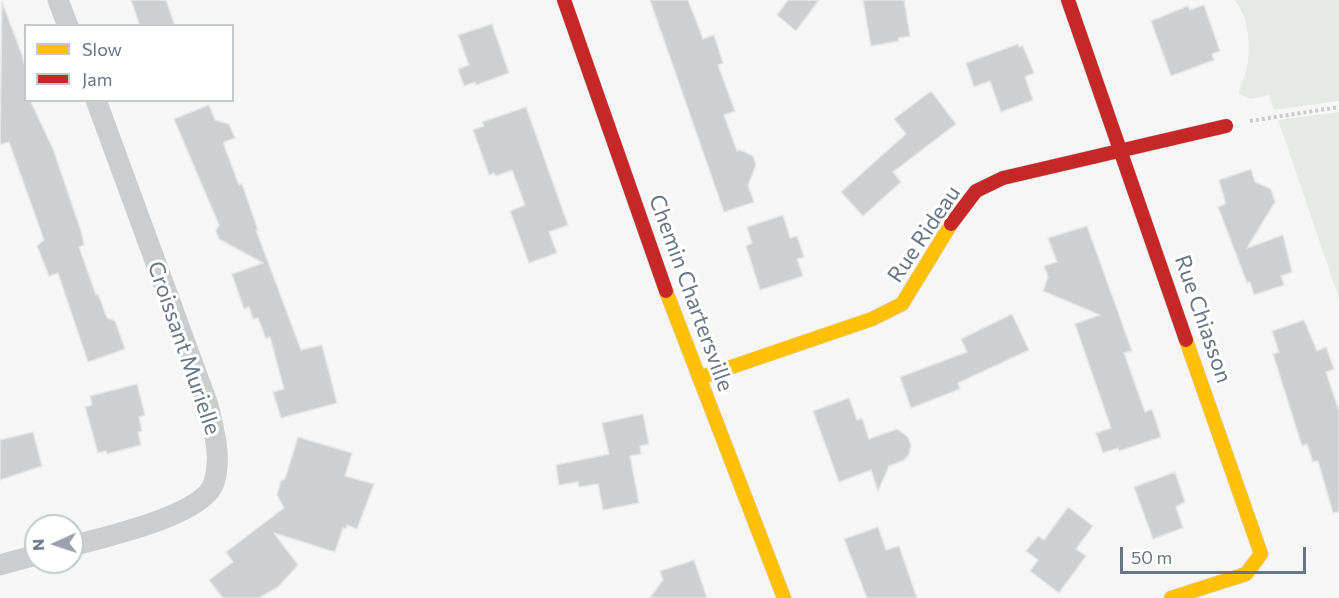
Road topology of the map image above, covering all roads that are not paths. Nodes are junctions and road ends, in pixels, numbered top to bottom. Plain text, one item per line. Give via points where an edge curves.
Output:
1 (58, 0) edge
2 (564, 0) edge
3 (1068, 0) edge
4 (67, 24) edge
5 (97, 102) edge
6 (1226, 126) road end
7 (1121, 150) junction
8 (699, 378) junction
9 (84, 543) edge
10 (24, 558) edge
11 (0, 565) edge
12 (784, 598) edge
13 (1171, 598) edge

1 - 4 street
2 - 8 street, Chemin Chartersville
3 - 7 street, Rue Chiasson
5 - 9 street, Croissant Murielle via 208,405 219,452 213,486 187,510
6 - 7 street, Rue Rideau
7 - 8 street, Rue Rideau via 1012,175 976,191 961,208 902,304 872,319
7 - 13 street, Rue Chiasson via 1262,554 1246,574
8 - 12 street, Chemin Chartersville
10 - 11 street

